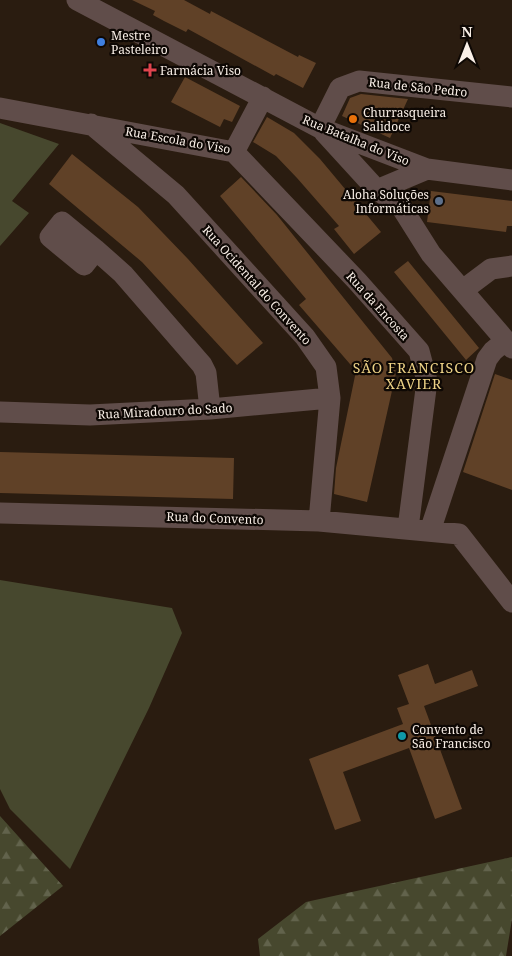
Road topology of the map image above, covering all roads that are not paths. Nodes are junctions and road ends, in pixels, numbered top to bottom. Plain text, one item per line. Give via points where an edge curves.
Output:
1 (84, 2) edge
2 (263, 97) junction
3 (512, 97) edge
4 (0, 108) edge
5 (91, 124) junction
6 (320, 128) junction
7 (234, 152) junction
8 (400, 158) junction
9 (427, 169) junction
10 (512, 180) edge
11 (377, 190) junction
12 (96, 250) dead end
13 (512, 266) edge
14 (463, 290) junction
15 (509, 344) edge
16 (330, 398) junction
17 (210, 409) junction
18 (0, 412) edge
19 (0, 513) edge
20 (319, 521) junction
21 (408, 528) junction
22 (430, 531) junction
23 (512, 602) edge

1 - 2 street, Rua Batalha do Viso
2 - 6 street, Rua Batalha do Viso
2 - 7 street, Rua Escola do Viso
3 - 6 street, Rua de São Pedro via 359,81 340,88
4 - 5 street, Rua Escola do Viso
5 - 7 street, Rua Escola do Viso
5 - 16 street, Rua Ocidental do Convento via 176,195 304,337 326,367
6 - 8 street, Rua Batalha do Viso
6 - 11 street
7 - 21 street, Rua da Encosta via 419,351 427,381
8 - 9 street, Rua Batalha do Viso
8 - 11 street via 379,173
9 - 10 street, Rua Batalha do Viso
9 - 11 street
11 - 14 street via 386,212 431,254
12 - 17 street via 123,274 202,365 206,373
13 - 14 street via 491,269
14 - 15 street
15 - 22 street via 493,351 487,359
16 - 17 street, Rua Miradouro do Sado
16 - 20 street, Rua Ocidental do Convento
17 - 18 street, Rua Miradouro do Sado via 90,415
19 - 20 street, Rua do Convento
20 - 21 street, Rua do Convento
21 - 22 street, Rua do Convento
22 - 23 street, Rua do Convento via 459,534

